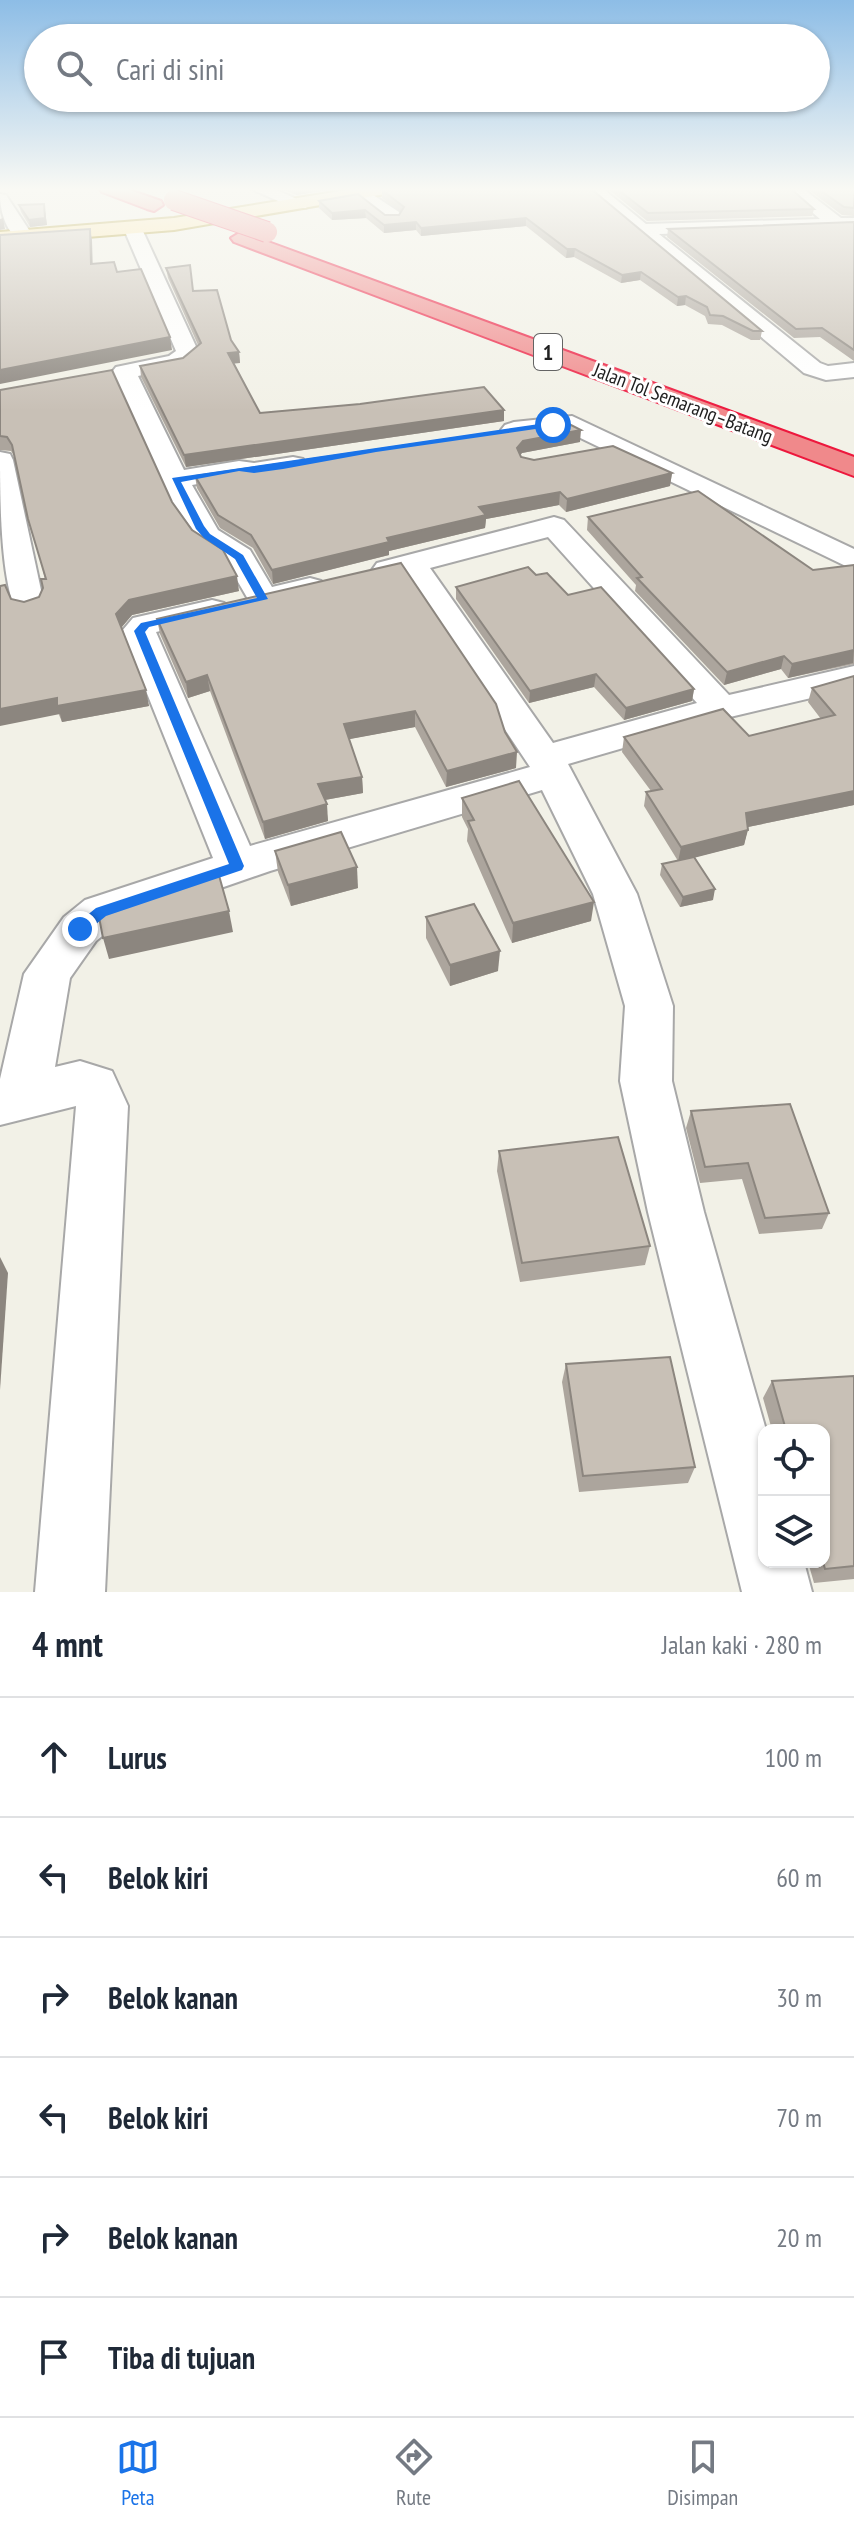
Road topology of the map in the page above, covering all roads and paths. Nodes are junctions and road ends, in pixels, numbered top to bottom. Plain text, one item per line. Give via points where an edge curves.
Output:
1 (148, 262) edge
2 (306, 262) edge
3 (352, 262) edge
4 (680, 262) edge
5 (854, 370) edge
6 (797, 420) dead end
7 (494, 433) edge
8 (618, 446) junction
9 (575, 454) edge
10 (0, 460) edge
11 (314, 461) edge
12 (854, 467) edge
13 (175, 480) junction
14 (707, 489) junction
15 (661, 500) edge
16 (584, 518) dead end
17 (554, 526) junction
18 (854, 561) edge
19 (411, 564) junction
20 (263, 599) junction
21 (28, 604) edge
22 (854, 677) edge
23 (721, 708) junction
24 (549, 766) junction
25 (237, 866) junction
26 (12, 1099) edge
27 (758, 1522) edge
28 (771, 1568) edge
29 (70, 1592) edge
30 (777, 1592) edge

1 - 13 street via 188,353 176,361 109,375
2 - 12 highway, Jalan Tol Semarang–Batang / 1
3 - 6 highway, Jalan Tol Semarang–Batang / 1, bridge
4 - 5 street via 812,368 826,373
7 - 8 street via 567,423
8 - 9 street
8 - 14 street
10 - 21 street
11 - 13 street
13 - 20 street via 200,527 239,557
14 - 15 street
14 - 18 street
16 - 17 street
17 - 19 street
17 - 23 street
19 - 20 street
19 - 24 street
20 - 25 street via 145,625 139,631
22 - 23 street
23 - 24 street
24 - 25 street
24 - 27 street via 615,894 649,1006 646,1081
25 - 26 street via 101,912 80,929 47,974
26 - 29 street via 80,1083 94,1087 102,1106
28 - 30 street

